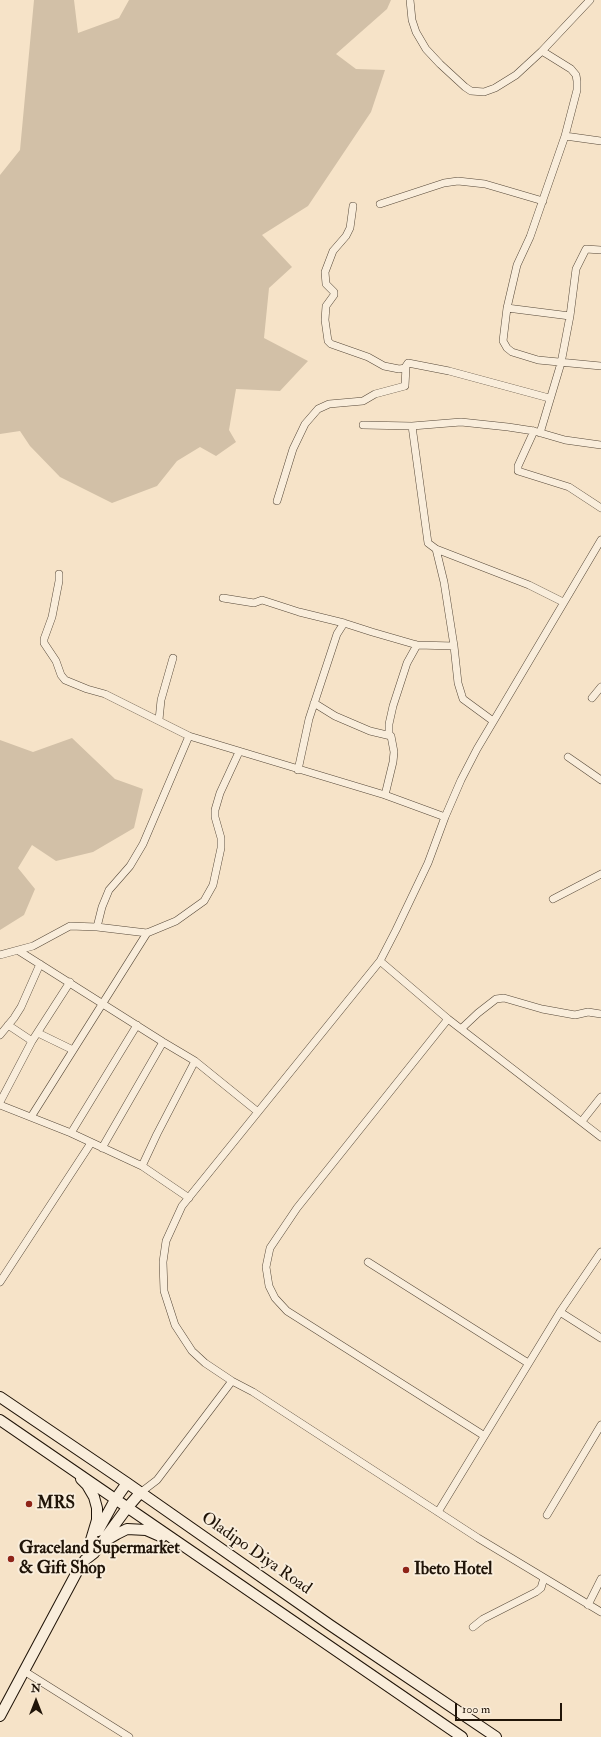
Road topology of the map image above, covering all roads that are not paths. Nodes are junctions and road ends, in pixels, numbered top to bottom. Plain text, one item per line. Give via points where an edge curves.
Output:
1 (410, 0) edge
2 (590, 0) edge
3 (542, 51) junction
4 (565, 136) junction
5 (601, 141) edge
6 (543, 201) junction
7 (380, 204) dead end
8 (353, 206) dead end
9 (601, 250) edge
10 (507, 308) junction
11 (570, 316) junction
12 (561, 363) junction
13 (601, 366) edge
14 (406, 368) junction
15 (549, 398) junction
16 (363, 425) dead end
17 (412, 426) junction
18 (537, 432) junction
19 (601, 445) edge
20 (277, 501) dead end
21 (601, 508) edge
22 (601, 540) edge
23 (436, 549) junction
24 (59, 574) dead end
25 (223, 598) dead end
26 (563, 602) junction
27 (344, 622) junction
28 (416, 645) junction
29 (454, 646) junction
30 (173, 658) dead end
31 (601, 687) edge
32 (592, 698) dead end
33 (314, 703) junction
34 (159, 720) junction
35 (494, 720) junction
36 (389, 735) junction
37 (188, 736) junction
38 (239, 752) junction
39 (568, 757) dead end
40 (298, 770) junction
41 (601, 780) edge
42 (385, 795) junction
43 (445, 816) junction
44 (601, 874) edge
45 (553, 899) dead end
46 (97, 927) junction
47 (147, 933) junction
48 (19, 951) junction
49 (0, 955) edge
50 (380, 961) junction
51 (40, 964) junction
52 (70, 982) junction
53 (103, 1003) junction
54 (601, 1014) edge
55 (448, 1019) junction
56 (8, 1025) junction
57 (137, 1026) junction
58 (461, 1029) junction
59 (38, 1033) junction
60 (0, 1036) edge
61 (32, 1041) junction
62 (163, 1042) junction
63 (73, 1050) junction
64 (195, 1061) junction
65 (601, 1097) edge
66 (0, 1102) edge
67 (0, 1105) edge
68 (258, 1112) junction
69 (31, 1117) junction
70 (582, 1121) junction
71 (71, 1133) junction
72 (601, 1136) edge
73 (92, 1143) junction
74 (102, 1148) junction
75 (142, 1166) junction
76 (189, 1198) junction
77 (601, 1252) edge
78 (368, 1262) dead end
79 (0, 1282) edge
80 (560, 1312) junction
81 (601, 1338) edge
82 (528, 1363) junction
83 (232, 1381) junction
84 (0, 1397) edge
85 (0, 1420) edge
86 (601, 1424) edge
87 (599, 1432) edge
88 (483, 1435) junction
89 (61, 1460) junction
90 (127, 1483) junction
91 (140, 1493) junction
92 (115, 1500) junction
93 (126, 1508) junction
94 (438, 1512) junction
95 (547, 1515) dead end
96 (186, 1548) junction
97 (89, 1554) junction
98 (544, 1578) junction
99 (601, 1578) edge
100 (588, 1605) junction
101 (601, 1612) edge
102 (473, 1627) dead end
103 (24, 1671) junction
104 (0, 1716) edge
105 (129, 1737) edge
106 (462, 1737) edge
107 (496, 1737) edge

1 - 3 street via 412,20 426,49 471,91 484,92 494,88 516,75
2 - 3 street
3 - 4 street via 571,69 576,75 573,108
4 - 5 street
4 - 6 street
6 - 7 street via 485,184 458,181 444,183
6 - 10 street via 517,264
8 - 14 street via 350,228 333,251 325,272 326,284 334,292 326,306 328,340 331,344 368,357 384,366
9 - 11 street via 587,249 580,260 576,269
10 - 11 street
10 - 12 street via 503,341 506,348 525,357
11 - 12 street
12 - 13 street
12 - 15 street
14 - 15 street via 410,363 425,365
14 - 20 street via 406,384 402,388 375,394 363,401 329,404 318,409 305,424 293,449
15 - 18 street
16 - 17 street
17 - 18 street via 461,422
17 - 23 street via 427,541
18 - 19 street via 565,440
18 - 21 street via 518,466 518,472 569,487
22 - 26 street
23 - 26 street via 529,585
23 - 29 street
24 - 34 street via 52,618 44,639 63,678 105,694
25 - 27 street via 254,603 262,600
26 - 35 street
27 - 28 street
27 - 33 street via 337,634
28 - 29 street
28 - 36 street via 407,663 393,706
29 - 35 street via 462,696
30 - 34 street via 161,700
31 - 32 street
33 - 36 street via 335,716 370,731
33 - 40 street
34 - 37 street
35 - 43 street via 461,780
36 - 42 street via 392,739 394,762
37 - 38 street
37 - 46 street via 143,844 130,866 109,890
38 - 40 street
38 - 47 street via 215,810 221,843 210,892 204,901 176,921
39 - 41 street
40 - 42 street
42 - 43 street
43 - 50 street via 428,863
44 - 45 street
46 - 47 street
46 - 48 street via 70,926
47 - 53 street
48 - 49 street
48 - 51 street
50 - 55 street
50 - 68 street
51 - 52 street
51 - 56 street via 20,1007
52 - 53 street
52 - 59 street
53 - 57 street
53 - 63 street
54 - 58 street via 568,1014 504,998 496,999
55 - 58 street
55 - 88 street via 296,1208 270,1248 266,1267 269,1286 275,1298 287,1311
56 - 60 street
56 - 61 street
57 - 62 street
57 - 71 street
58 - 70 street
59 - 61 street
59 - 63 street
61 - 66 street
62 - 64 street
62 - 74 street
63 - 69 street
64 - 68 street
64 - 75 street
65 - 70 street
67 - 69 street
68 - 76 street
69 - 71 street
70 - 72 street
71 - 73 street
73 - 74 street
73 - 79 street
74 - 75 street
75 - 76 street
76 - 83 street via 182,1206 166,1241 163,1262 164,1291 175,1325 192,1352
77 - 80 street
78 - 82 street
80 - 81 street
80 - 82 street
82 - 88 street
83 - 91 street via 157,1480
83 - 94 street
84 - 90 main road, Oladipo Diya Road
85 - 89 main road, Oladipo Diya Road
86 - 87 street
87 - 95 street
88 - 94 street
89 - 92 main road, Oladipo Diya Road
89 - 97 main road via 87,1485 95,1502 97,1520
90 - 91 main road, Oladipo Diya Road
90 - 92 main road
91 - 93 main road
91 - 107 main road, Oladipo Diya Road
92 - 93 main road, Oladipo Diya Road
92 - 97 main road
93 - 96 main road, Oladipo Diya Road
93 - 97 main road
94 - 98 street
96 - 97 main road via 146,1530 127,1529
96 - 106 main road, Oladipo Diya Road
97 - 103 main road
98 - 100 street
98 - 102 street via 541,1588 536,1592 488,1616
99 - 100 street
100 - 101 street
103 - 104 main road
103 - 105 street

